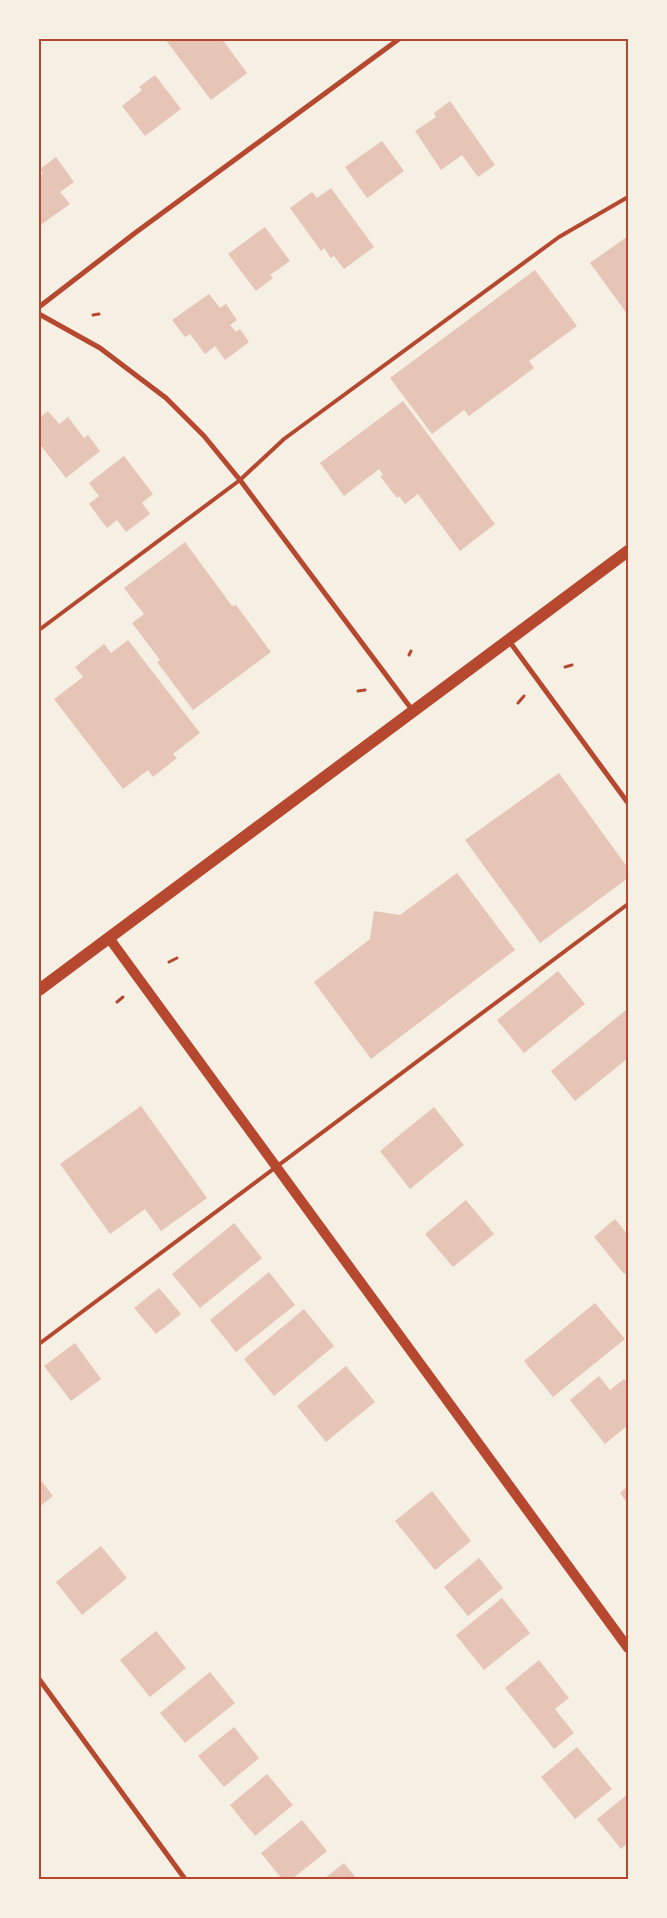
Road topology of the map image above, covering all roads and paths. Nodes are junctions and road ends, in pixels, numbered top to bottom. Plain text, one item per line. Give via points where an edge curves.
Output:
1 (398, 39) edge
2 (628, 197) edge
3 (39, 307) edge
4 (39, 314) edge
5 (93, 314) dead end
6 (99, 314) dead end
7 (240, 480) junction
8 (628, 552) edge
9 (39, 630) edge
10 (509, 640) junction
11 (572, 665) dead end
12 (565, 667) dead end
13 (358, 690) dead end
14 (365, 690) dead end
15 (524, 696) dead end
16 (518, 703) dead end
17 (413, 712) junction
18 (628, 803) edge
19 (628, 904) edge
20 (109, 938) junction
21 (177, 958) dead end
22 (169, 962) dead end
23 (39, 990) edge
24 (123, 997) dead end
25 (117, 1002) dead end
26 (276, 1166) junction
27 (39, 1344) edge
28 (628, 1648) edge
29 (39, 1679) edge
30 (184, 1879) edge

1 - 3 street
2 - 7 lane via 559,237 284,439
4 - 7 street via 100,348 166,398 204,436
5 - 6 path
7 - 9 lane
7 - 17 street
8 - 10 main road
10 - 17 main road
10 - 18 street
11 - 12 path
13 - 14 path
15 - 16 path
17 - 20 main road
19 - 26 lane
20 - 23 main road
20 - 26 main road
21 - 22 path
24 - 25 path
26 - 27 lane
26 - 28 main road
29 - 30 street

